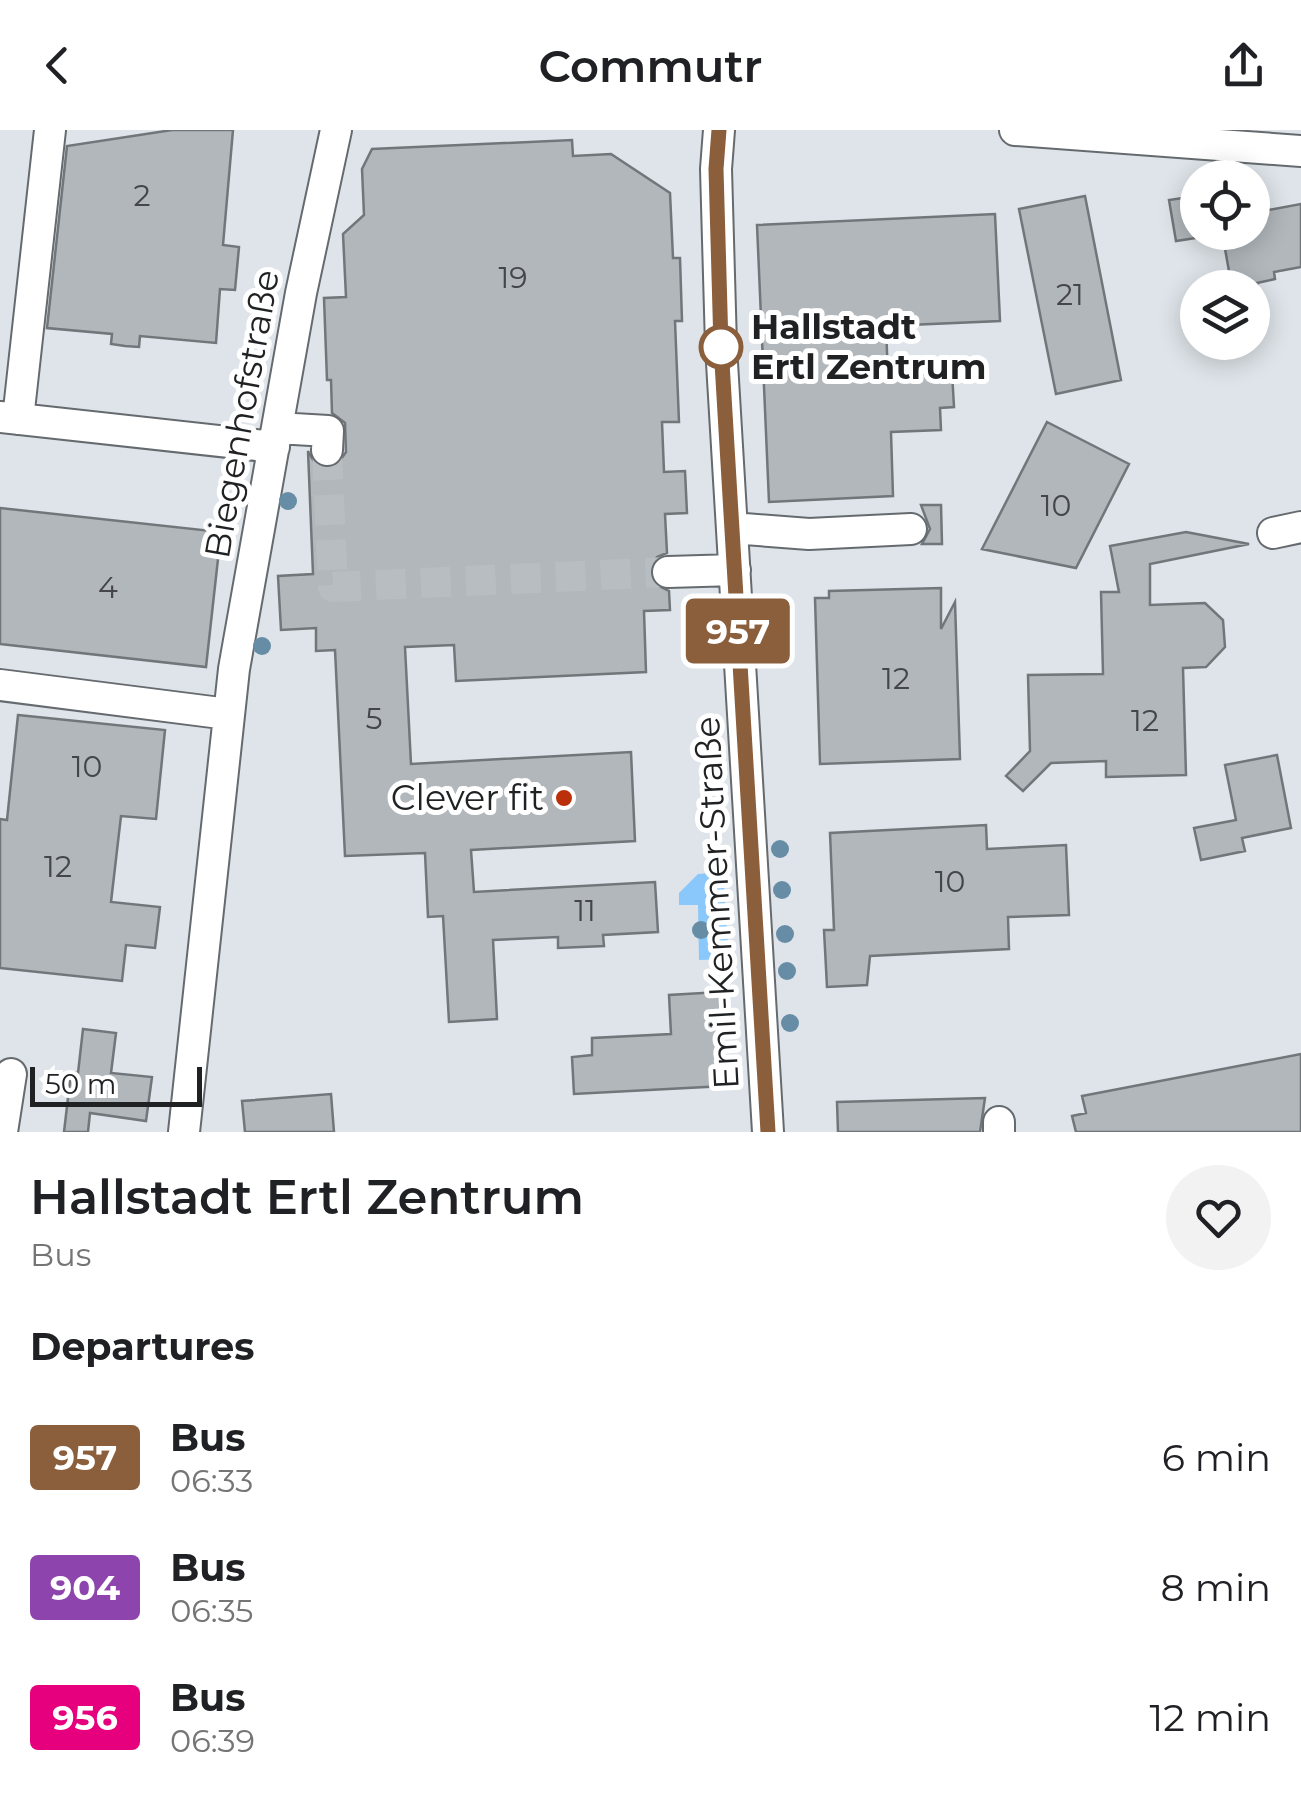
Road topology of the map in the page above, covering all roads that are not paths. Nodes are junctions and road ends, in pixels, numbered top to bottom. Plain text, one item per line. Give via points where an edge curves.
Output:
1 (50, 130) edge
2 (336, 130) edge
3 (719, 130) edge
4 (1015, 130) edge
5 (1301, 151) edge
6 (9, 418) edge
7 (275, 438) junction
8 (327, 450) dead end
9 (732, 528) junction
10 (911, 529) dead end
11 (735, 570) junction
12 (668, 572) tunnel mouth
13 (0, 685) edge
14 (228, 714) junction
15 (11, 1074) dead end
16 (2, 1132) edge
17 (184, 1132) edge
18 (768, 1132) edge

1 - 6 street
2 - 7 street, Biegenhofstraße
3 - 9 street, Emil-Kemmer-Straße
4 - 5 street
6 - 7 street
7 - 8 street via 328,431
7 - 14 street, Biegenhofstraße
9 - 10 street via 809,534
9 - 11 street, Emil-Kemmer-Straße
11 - 12 street
11 - 18 street, Emil-Kemmer-Straße
13 - 14 street
14 - 17 street, Biegenhofstraße
15 - 16 street

